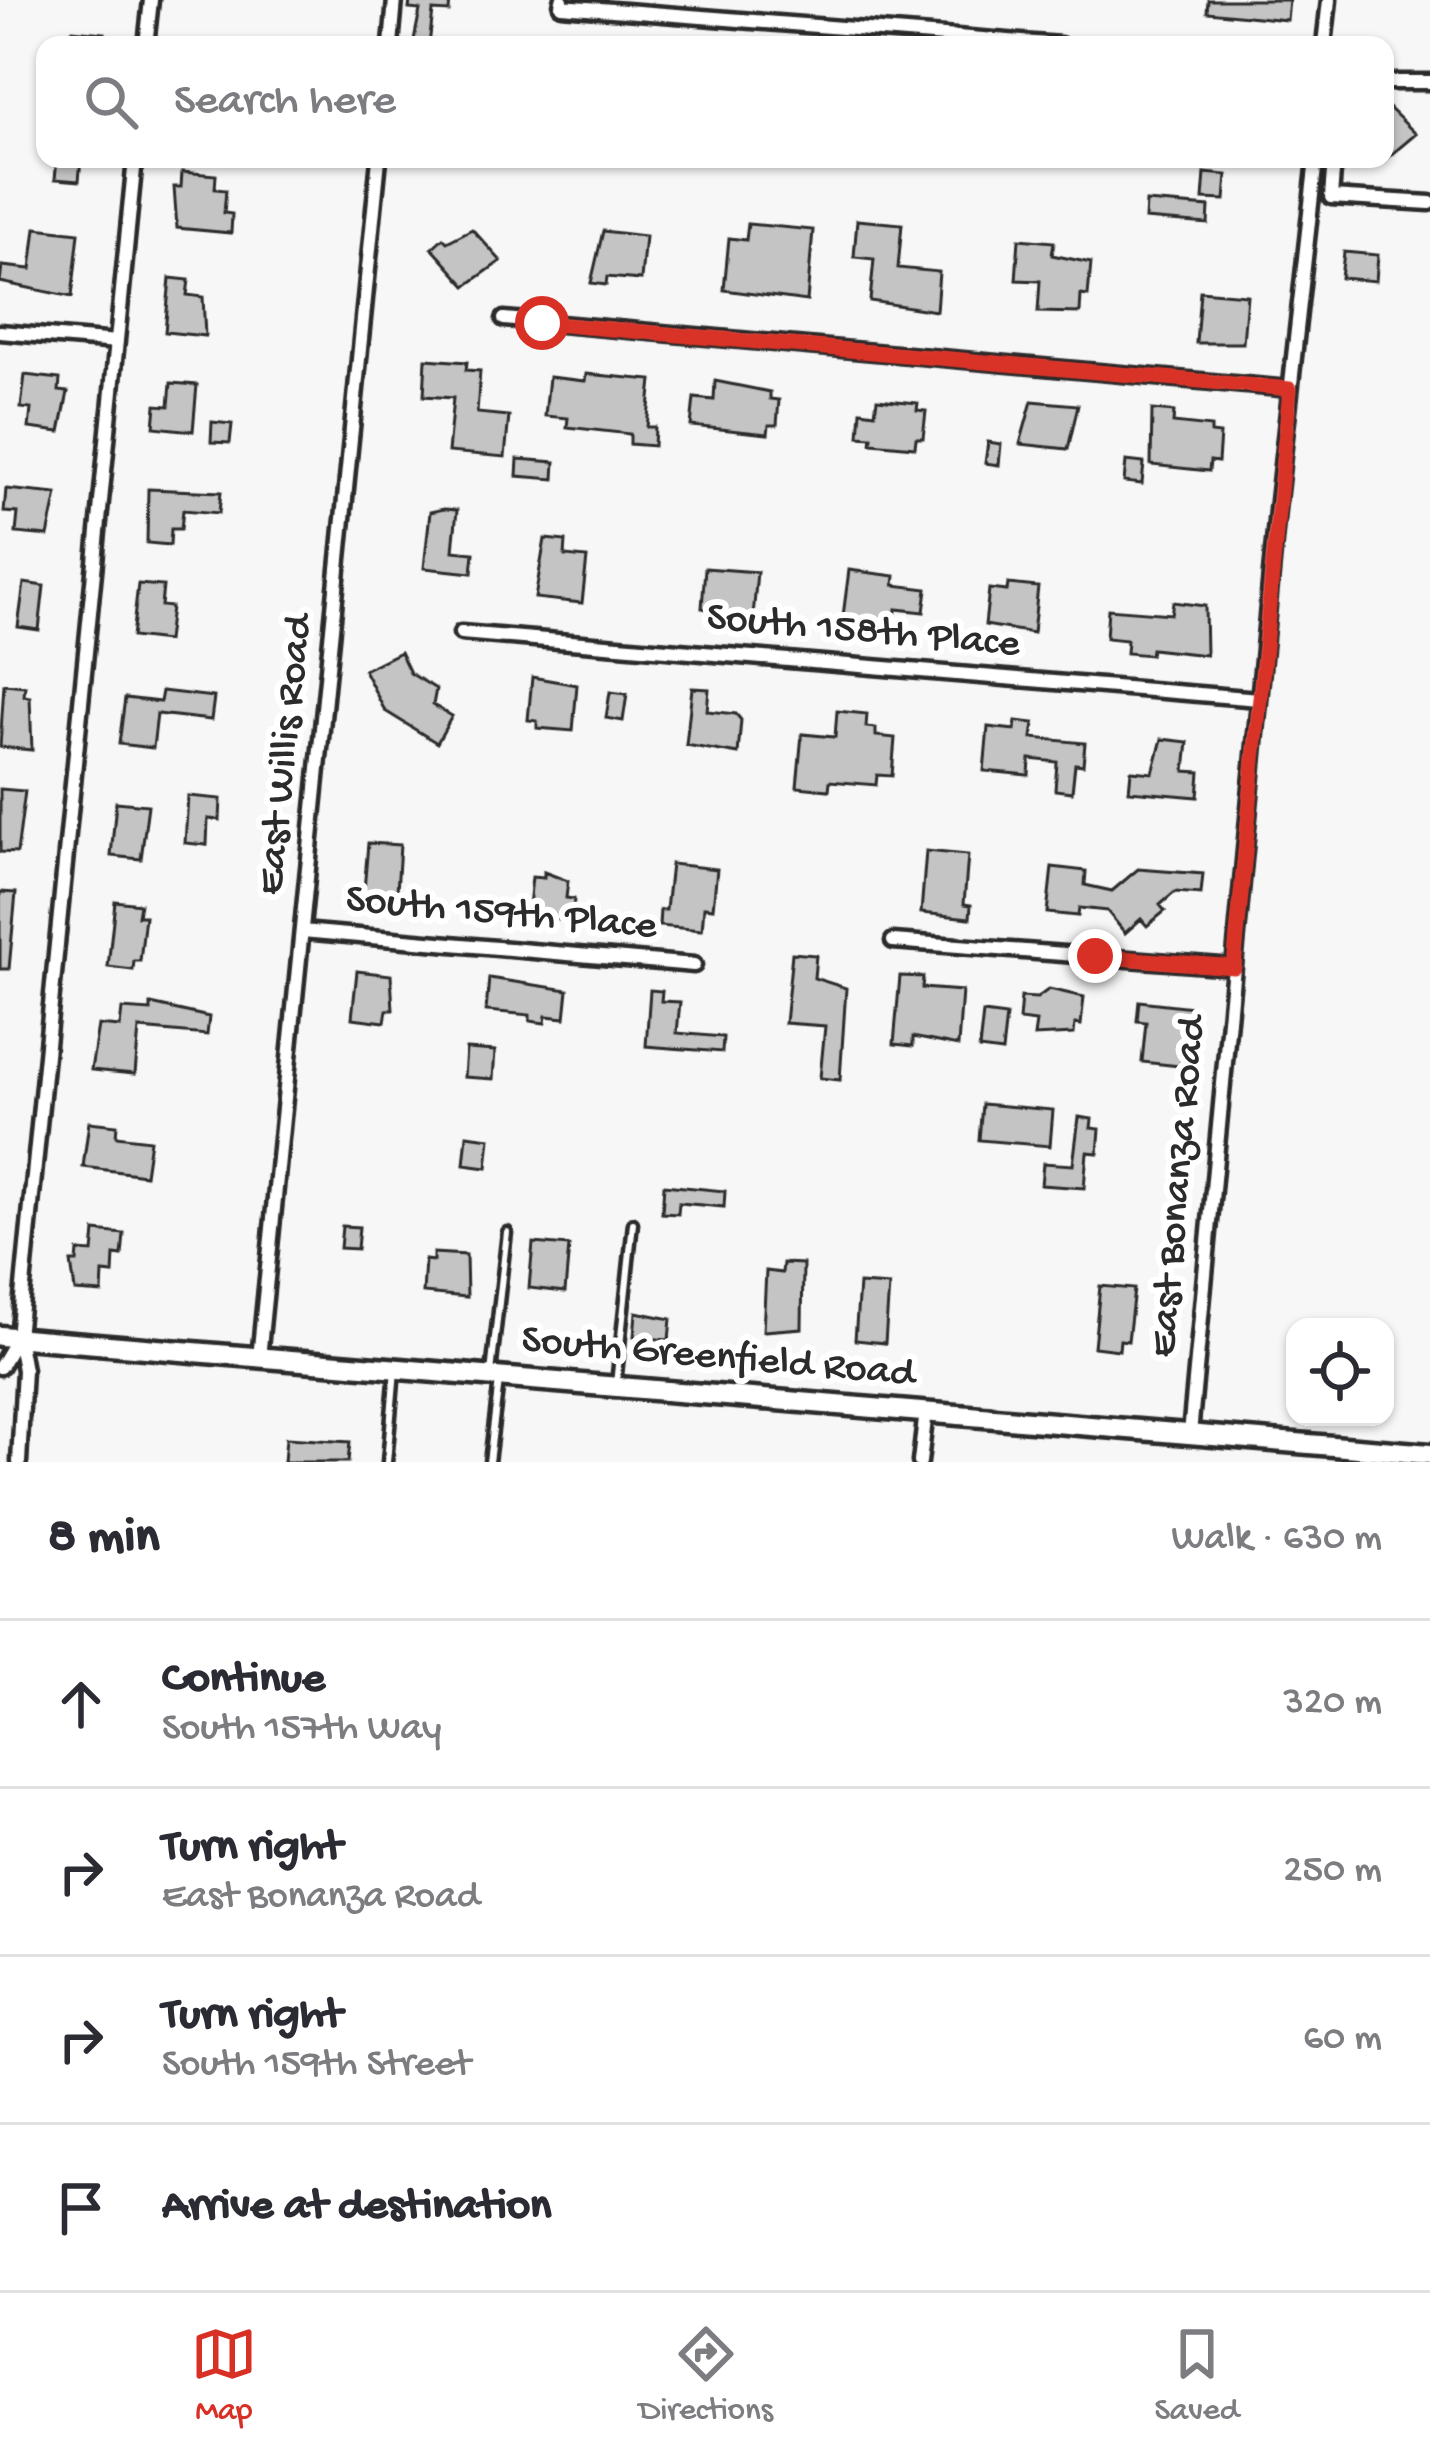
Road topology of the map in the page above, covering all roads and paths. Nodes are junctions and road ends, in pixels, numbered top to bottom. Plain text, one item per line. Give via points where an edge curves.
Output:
1 (151, 0) edge
2 (395, 0) edge
3 (562, 0) edge
4 (1329, 0) edge
5 (147, 36) edge
6 (392, 36) edge
7 (945, 36) edge
8 (1325, 36) edge
9 (1394, 82) edge
10 (1430, 82) edge
11 (134, 168) edge
12 (379, 168) edge
13 (1315, 168) edge
14 (1333, 168) edge
15 (1430, 203) edge
16 (504, 320) dead end
17 (0, 332) edge
18 (117, 342) junction
19 (1290, 389) junction
20 (461, 633) dead end
21 (1259, 699) junction
22 (302, 931) junction
23 (893, 941) dead end
24 (694, 965) dead end
25 (1234, 967) junction
26 (633, 1223) dead end
27 (507, 1232) dead end
28 (9, 1336) edge
29 (259, 1358) junction
30 (0, 1367) edge
31 (395, 1369) junction
32 (495, 1377) junction
33 (616, 1388) junction
34 (926, 1411) junction
35 (1190, 1434) junction
36 (1430, 1454) edge
37 (19, 1462) edge
38 (387, 1462) edge
39 (489, 1462) edge
40 (920, 1462) edge

1 - 5 street
2 - 6 street
3 - 7 street via 561,6
4 - 8 street
9 - 10 street
11 - 18 street
12 - 22 street, East Willis Road
13 - 19 street, East Bonanza Road
14 - 15 street via 1331,197
16 - 19 street
17 - 18 street
18 - 28 street
19 - 21 street, East Bonanza Road
20 - 21 street, South 158th Place
21 - 25 street, East Bonanza Road
22 - 24 street, South 159th Place
22 - 29 street, East Willis Road
23 - 25 street
25 - 35 street, East Bonanza Road
26 - 33 lane
27 - 32 lane
28 - 29 main road, South Greenfield Road
28 - 30 street
28 - 37 street via 24,1370
29 - 31 main road, South Greenfield Road
31 - 32 main road, South Greenfield Road
31 - 38 lane
32 - 33 main road, South Greenfield Road
32 - 39 lane
33 - 34 main road, South Greenfield Road
34 - 35 main road, South Greenfield Road
34 - 40 street
35 - 36 main road, South Greenfield Road

